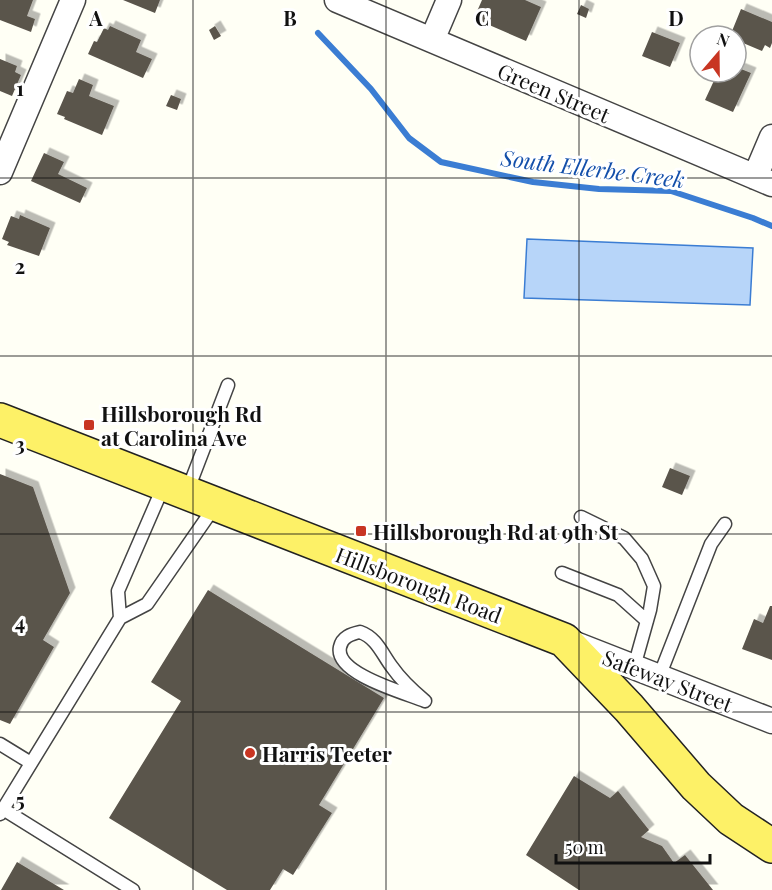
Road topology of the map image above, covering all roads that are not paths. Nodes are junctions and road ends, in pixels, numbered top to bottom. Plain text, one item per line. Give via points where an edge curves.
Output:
1 (73, 0) edge
2 (337, 0) edge
3 (449, 0) edge
4 (432, 40) junction
5 (772, 136) edge
6 (0, 172) edge
7 (764, 181) edge
8 (228, 385) dead end
9 (0, 420) edge
10 (189, 494) junction
11 (581, 517) dead end
12 (725, 524) dead end
13 (562, 573) dead end
14 (120, 618) junction
15 (646, 621) junction
16 (564, 640) junction
17 (634, 667) junction
18 (659, 677) junction
19 (425, 701) joint
20 (772, 721) edge
21 (0, 744) edge
22 (31, 763) junction
23 (2, 811) edge
24 (772, 846) edge
25 (133, 890) edge

1 - 6 street
2 - 4 street, Green Street
3 - 4 street
4 - 7 street, Green Street
5 - 7 street
8 - 10 lane
9 - 10 main road, Hillsborough Road
10 - 14 lane via 118,591
10 - 14 lane via 147,604
10 - 16 main road, Hillsborough Road
11 - 15 lane via 624,538 642,559 654,586
12 - 18 lane via 711,544
13 - 15 lane via 618,595
14 - 22 lane
15 - 17 lane
16 - 17 street, Safeway Street
16 - 24 main road, Hillsborough Road via 696,786 731,819
17 - 18 street, Safeway Street
18 - 20 street, Safeway Street
19 - 19 lane via 391,667 370,636 360,632 342,640 341,659 354,671
21 - 22 lane
22 - 23 lane
23 - 25 lane

